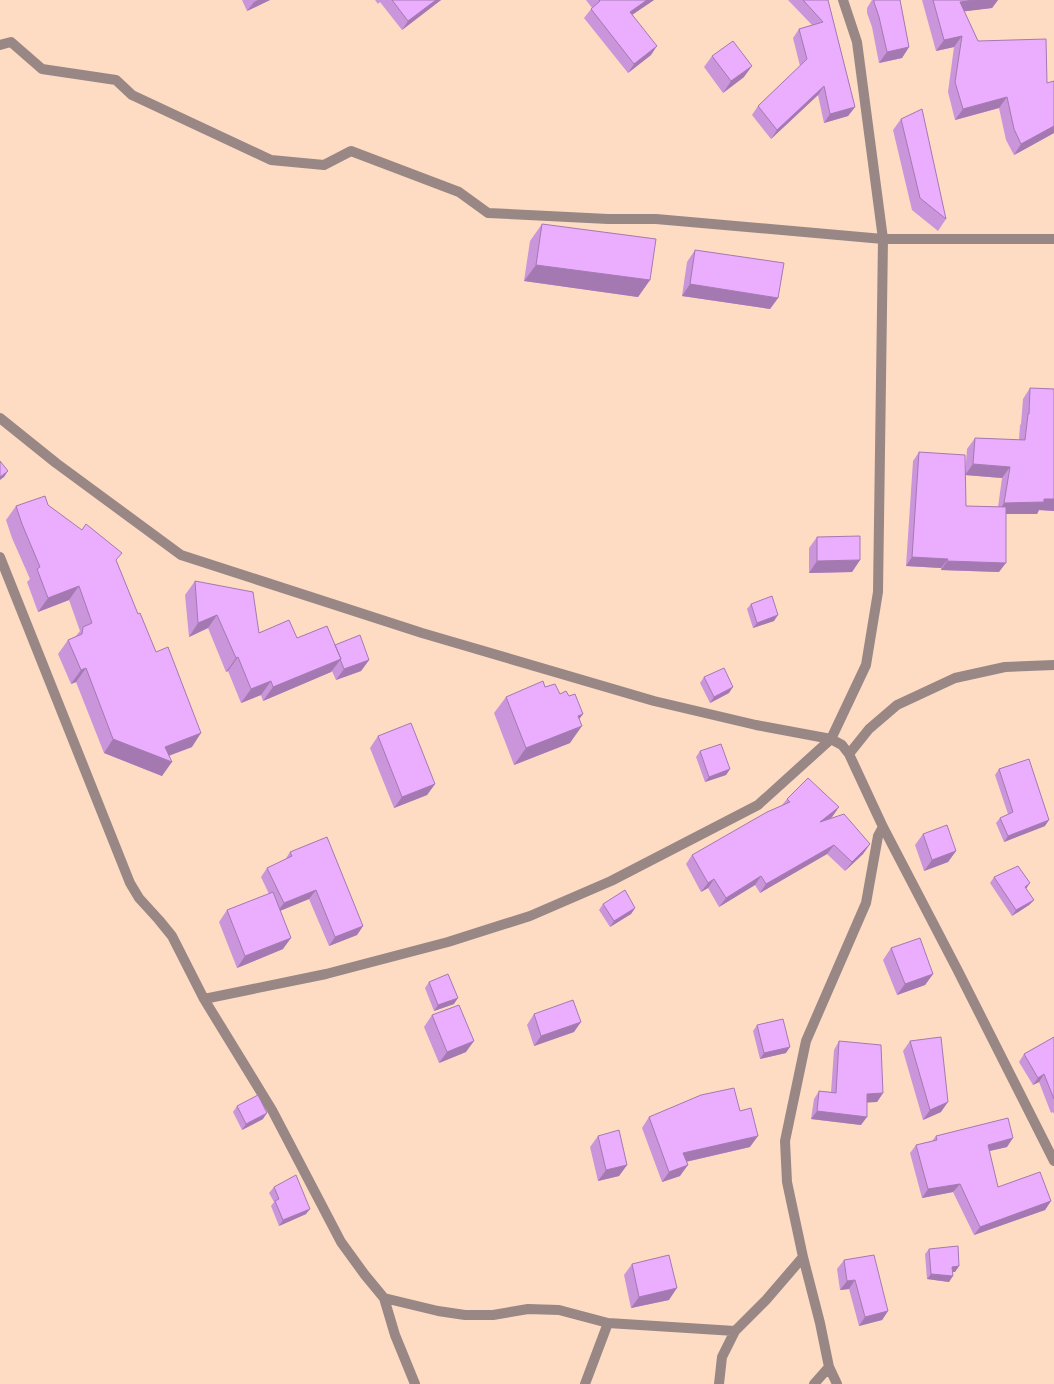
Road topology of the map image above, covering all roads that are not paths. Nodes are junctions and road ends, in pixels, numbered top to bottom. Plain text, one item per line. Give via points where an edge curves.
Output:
1 (843, 0) edge
2 (0, 44) edge
3 (883, 239) junction
4 (1054, 239) edge
5 (0, 418) edge
6 (0, 557) edge
7 (1054, 665) edge
8 (831, 738) junction
9 (849, 754) junction
10 (883, 827) junction
11 (204, 999) junction
12 (1054, 1162) edge
13 (803, 1257) junction
14 (384, 1298) junction
15 (608, 1323) junction
16 (735, 1331) junction
17 (829, 1367) junction
18 (414, 1384) edge
19 (585, 1384) edge
20 (719, 1384) edge
21 (814, 1384) edge
22 (837, 1384) edge

1 - 3 street via 857,42
2 - 3 street via 11,42 42,69 116,80 132,95 271,160 324,165 350,151 458,192 488,213 656,219
3 - 4 street
3 - 8 street via 878,592 866,665
5 - 8 street via 56,463 181,555 422,634 654,701 756,725
6 - 11 street via 130,883 139,898 172,936
7 - 9 street via 1005,667 955,678 897,705 869,729
8 - 9 street via 842,745
8 - 11 street via 758,805 611,880 530,916 448,942 326,974
9 - 10 street
10 - 12 street
10 - 13 street via 878,836 866,903 806,1041 785,1141 787,1182
11 - 14 street via 272,1110 341,1242
13 - 16 street
13 - 17 street
14 - 15 street via 465,1315 493,1315 528,1309 558,1310
14 - 18 street
15 - 16 street
15 - 19 street
16 - 20 street via 722,1357
17 - 21 street
17 - 22 street

